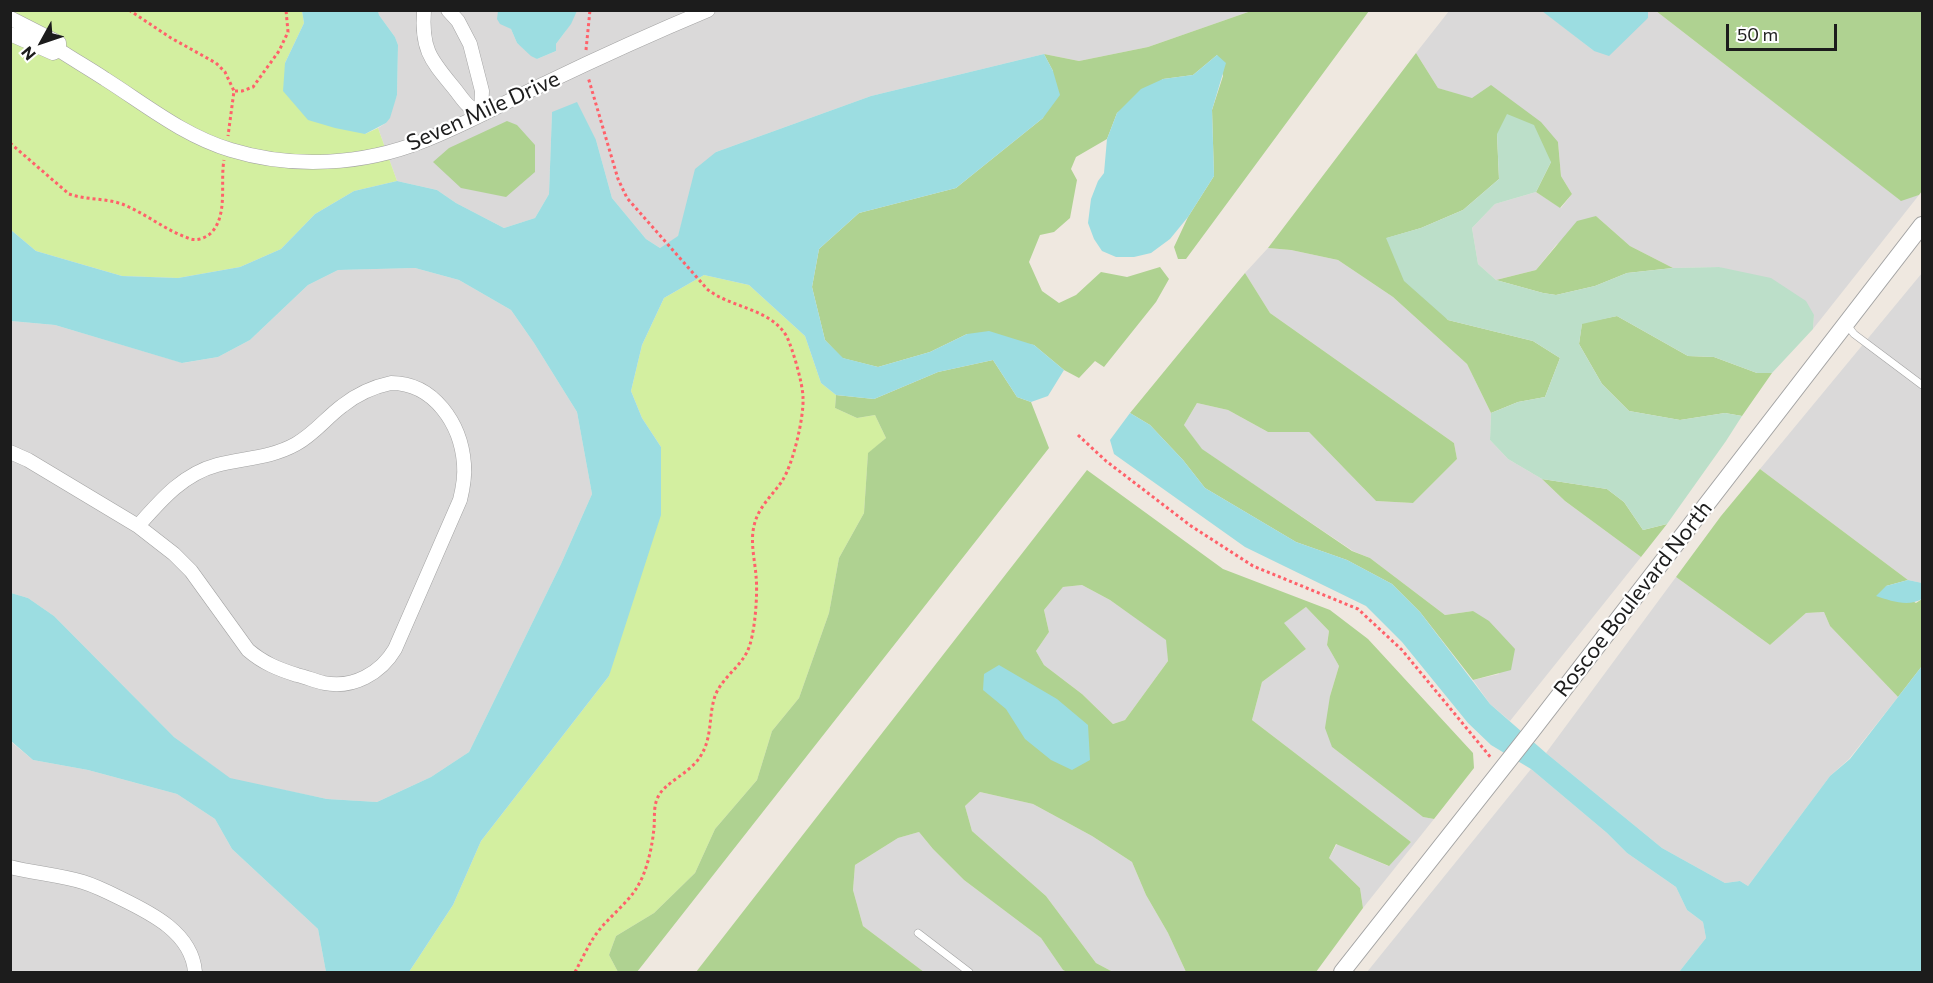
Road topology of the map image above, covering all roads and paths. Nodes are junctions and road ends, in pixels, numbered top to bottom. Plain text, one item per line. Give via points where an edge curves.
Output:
1 (129, 10) edge
2 (286, 10) edge
3 (424, 10) edge
4 (447, 10) edge
5 (590, 10) edge
6 (708, 10) edge
7 (10, 18) edge
8 (10, 34) edge
9 (59, 50) junction
10 (584, 65) junction
11 (234, 91) junction
12 (481, 114) junction
13 (10, 143) edge
14 (226, 148) junction
15 (1923, 225) edge
16 (1846, 324) junction
17 (1923, 385) edge
18 (1078, 435) dead end
19 (10, 452) edge
20 (138, 526) junction
21 (1505, 763) junction
22 (10, 867) edge
23 (918, 933) dead end
24 (195, 972) edge
25 (575, 972) edge
26 (969, 972) edge
27 (1342, 972) edge

1 - 11 path via 216,63
2 - 11 path via 288,32 279,51 253,87
3 - 12 street via 428,53 436,68 466,106
4 - 12 street via 470,44 482,91
5 - 10 path
6 - 10 street, Seven Mile Drive
7 - 9 street, Seven Mile Drive via 59,43
8 - 9 street, Seven Mile Drive via 53,53
9 - 14 street, Seven Mile Drive via 168,121
10 - 12 street, Seven Mile Drive
10 - 25 path via 627,198 715,295 770,320 785,334 804,395 791,463 759,510 753,528 757,580 747,652 714,698 708,743 699,759 658,796 646,869 636,889 594,936
11 - 14 path
12 - 14 street, Seven Mile Drive via 422,141 357,159 289,161
13 - 14 path via 69,194 125,205 189,239 202,239 213,231 221,216
15 - 16 street, Roscoe Boulevard North
16 - 17 lane
16 - 21 street, Roscoe Boulevard North
18 - 21 path via 1191,526 1253,566 1358,609 1402,650
19 - 20 street
20 - 20 street via 191,571 248,650 258,658 273,667 326,683 354,682 381,667 395,649 460,500 462,448 447,414 425,391 400,383 383,384 358,394 317,429 279,452 216,465 197,473 162,498
21 - 27 street, Roscoe Boulevard North
22 - 24 street via 84,882 151,913 181,940
23 - 26 lane

